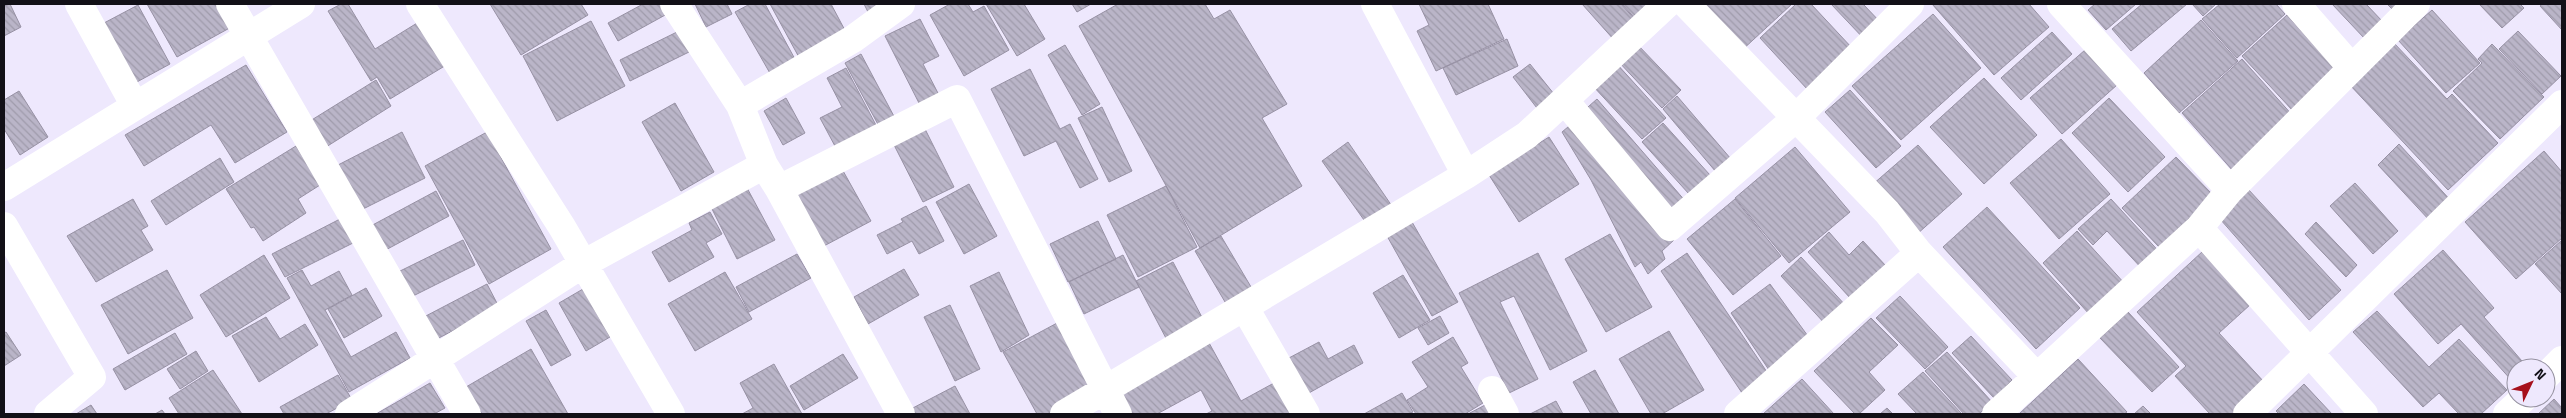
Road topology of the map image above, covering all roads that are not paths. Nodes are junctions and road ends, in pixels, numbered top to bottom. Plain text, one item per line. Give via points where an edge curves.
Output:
1 (79, 4) edge
2 (230, 4) edge
3 (301, 4) edge
4 (420, 4) edge
5 (674, 4) edge
6 (902, 4) edge
7 (1375, 4) edge
8 (1667, 4) edge
9 (1686, 4) edge
10 (1910, 4) edge
11 (2061, 4) edge
12 (2296, 4) edge
13 (2416, 4) edge
14 (248, 37) junction
15 (2350, 67) junction
16 (1565, 101) junction
17 (2562, 104) edge
18 (740, 105) junction
19 (135, 106) junction
20 (1796, 118) junction
21 (764, 165) junction
22 (1466, 174) junction
23 (4, 187) edge
24 (780, 189) junction
25 (2230, 190) junction
26 (4, 226) edge
27 (2199, 228) junction
28 (1919, 253) junction
29 (583, 264) junction
30 (1245, 308) junction
31 (2310, 354) junction
32 (435, 359) junction
33 (2037, 377) junction
34 (1105, 389) junction
35 (1492, 390) dead end
36 (48, 414) edge
37 (349, 414) edge
38 (466, 414) edge
39 (671, 414) edge
40 (901, 414) edge
41 (1064, 414) edge
42 (1118, 414) edge
43 (1306, 414) edge
44 (1505, 414) edge
45 (1738, 414) edge
46 (1996, 414) edge
47 (2247, 414) edge
48 (2364, 414) edge

1 - 19 street
2 - 14 street
3 - 14 street
4 - 29 street
5 - 18 street
6 - 18 street via 853,39
7 - 22 street
8 - 16 street
9 - 20 street
10 - 20 street
11 - 25 street
12 - 15 street
13 - 15 street
14 - 19 street
14 - 32 street
15 - 25 street
16 - 20 street via 1670,227
16 - 22 street via 1527,135
17 - 31 street
18 - 21 street
19 - 23 street
20 - 28 street via 1887,212
21 - 24 street
21 - 29 street
22 - 30 street
24 - 34 street via 957,99
24 - 40 street
25 - 27 street
26 - 36 street via 92,377
27 - 31 street
27 - 33 street
28 - 33 street
28 - 45 street
29 - 32 street
29 - 39 street
30 - 34 street
30 - 43 street
31 - 47 street
31 - 48 street
32 - 37 street
32 - 38 street
33 - 46 street
34 - 41 street
34 - 42 street
35 - 44 street

